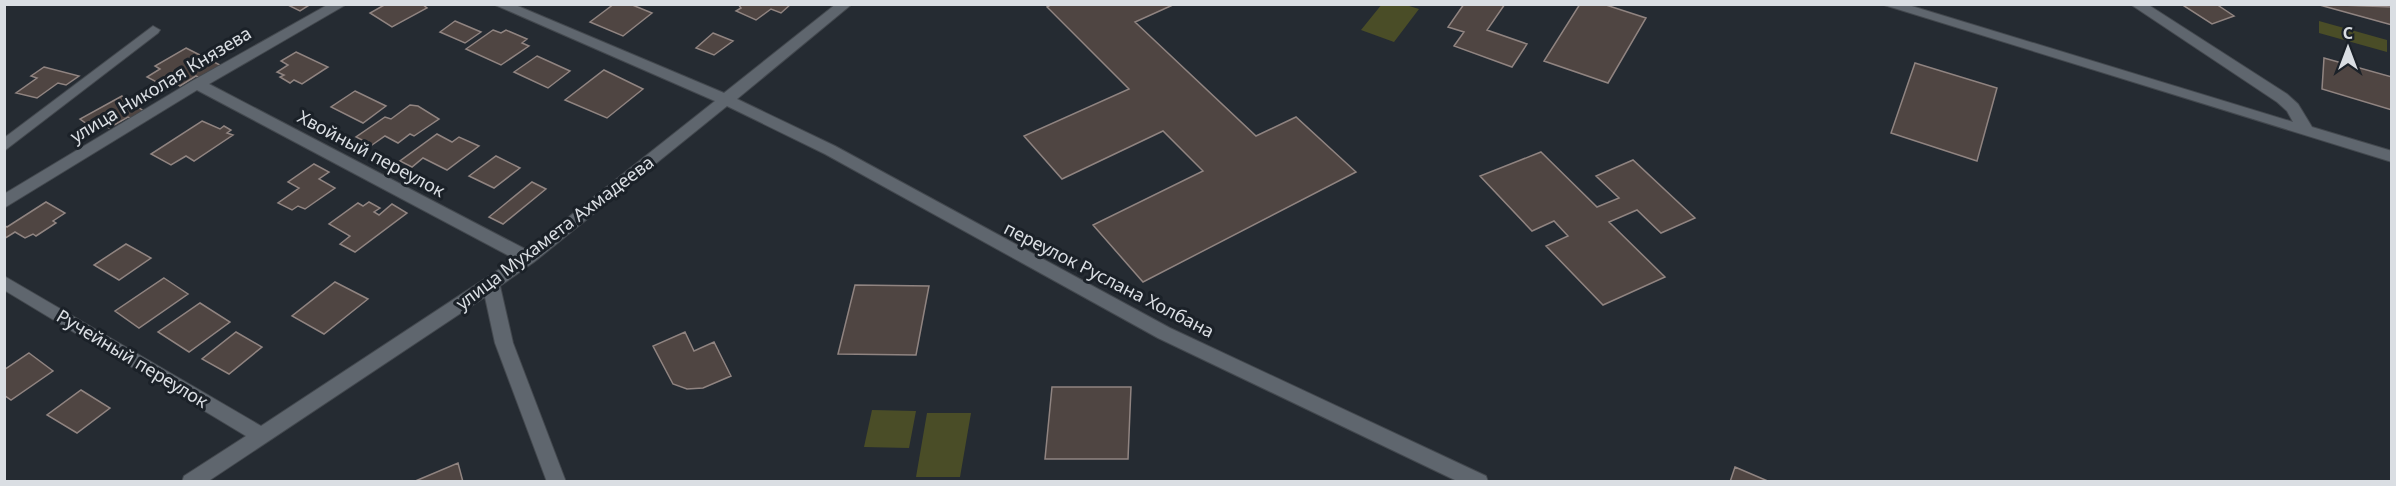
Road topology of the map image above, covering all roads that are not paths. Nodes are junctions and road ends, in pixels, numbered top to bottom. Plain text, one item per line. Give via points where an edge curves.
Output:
1 (340, 4) edge
2 (500, 4) edge
3 (844, 4) edge
4 (1888, 4) edge
5 (2137, 4) edge
6 (153, 30) dead end
7 (197, 84) junction
8 (727, 100) junction
9 (2306, 131) junction
10 (4, 146) edge
11 (2391, 157) edge
12 (12, 192) edge
13 (4, 202) edge
14 (528, 258) junction
15 (4, 282) edge
16 (491, 283) junction
17 (260, 435) junction
18 (191, 482) edge
19 (557, 482) edge
20 (1479, 482) edge

1 - 7 street, улица Николая Князева
2 - 8 street, переулок Руслана Холбана
3 - 8 street, улица Мухамета Ахмадеева
4 - 9 street
5 - 9 street via 2282,98 2293,108
6 - 10 street
7 - 12 street, улица Николая Князева
7 - 14 street, Хвойный переулок
8 - 14 street, улица Мухамета Ахмадеева
8 - 20 street, переулок Руслана Холбана via 830,150 1164,333
9 - 11 street
12 - 13 street, улица Николая Князева
14 - 16 street, улица Мухамета Ахмадеева
15 - 17 street, Ручейный переулок
16 - 17 street, улица Мухамета Ахмадеева
16 - 19 street via 504,343
17 - 18 street, улица Мухамета Ахмадеева

